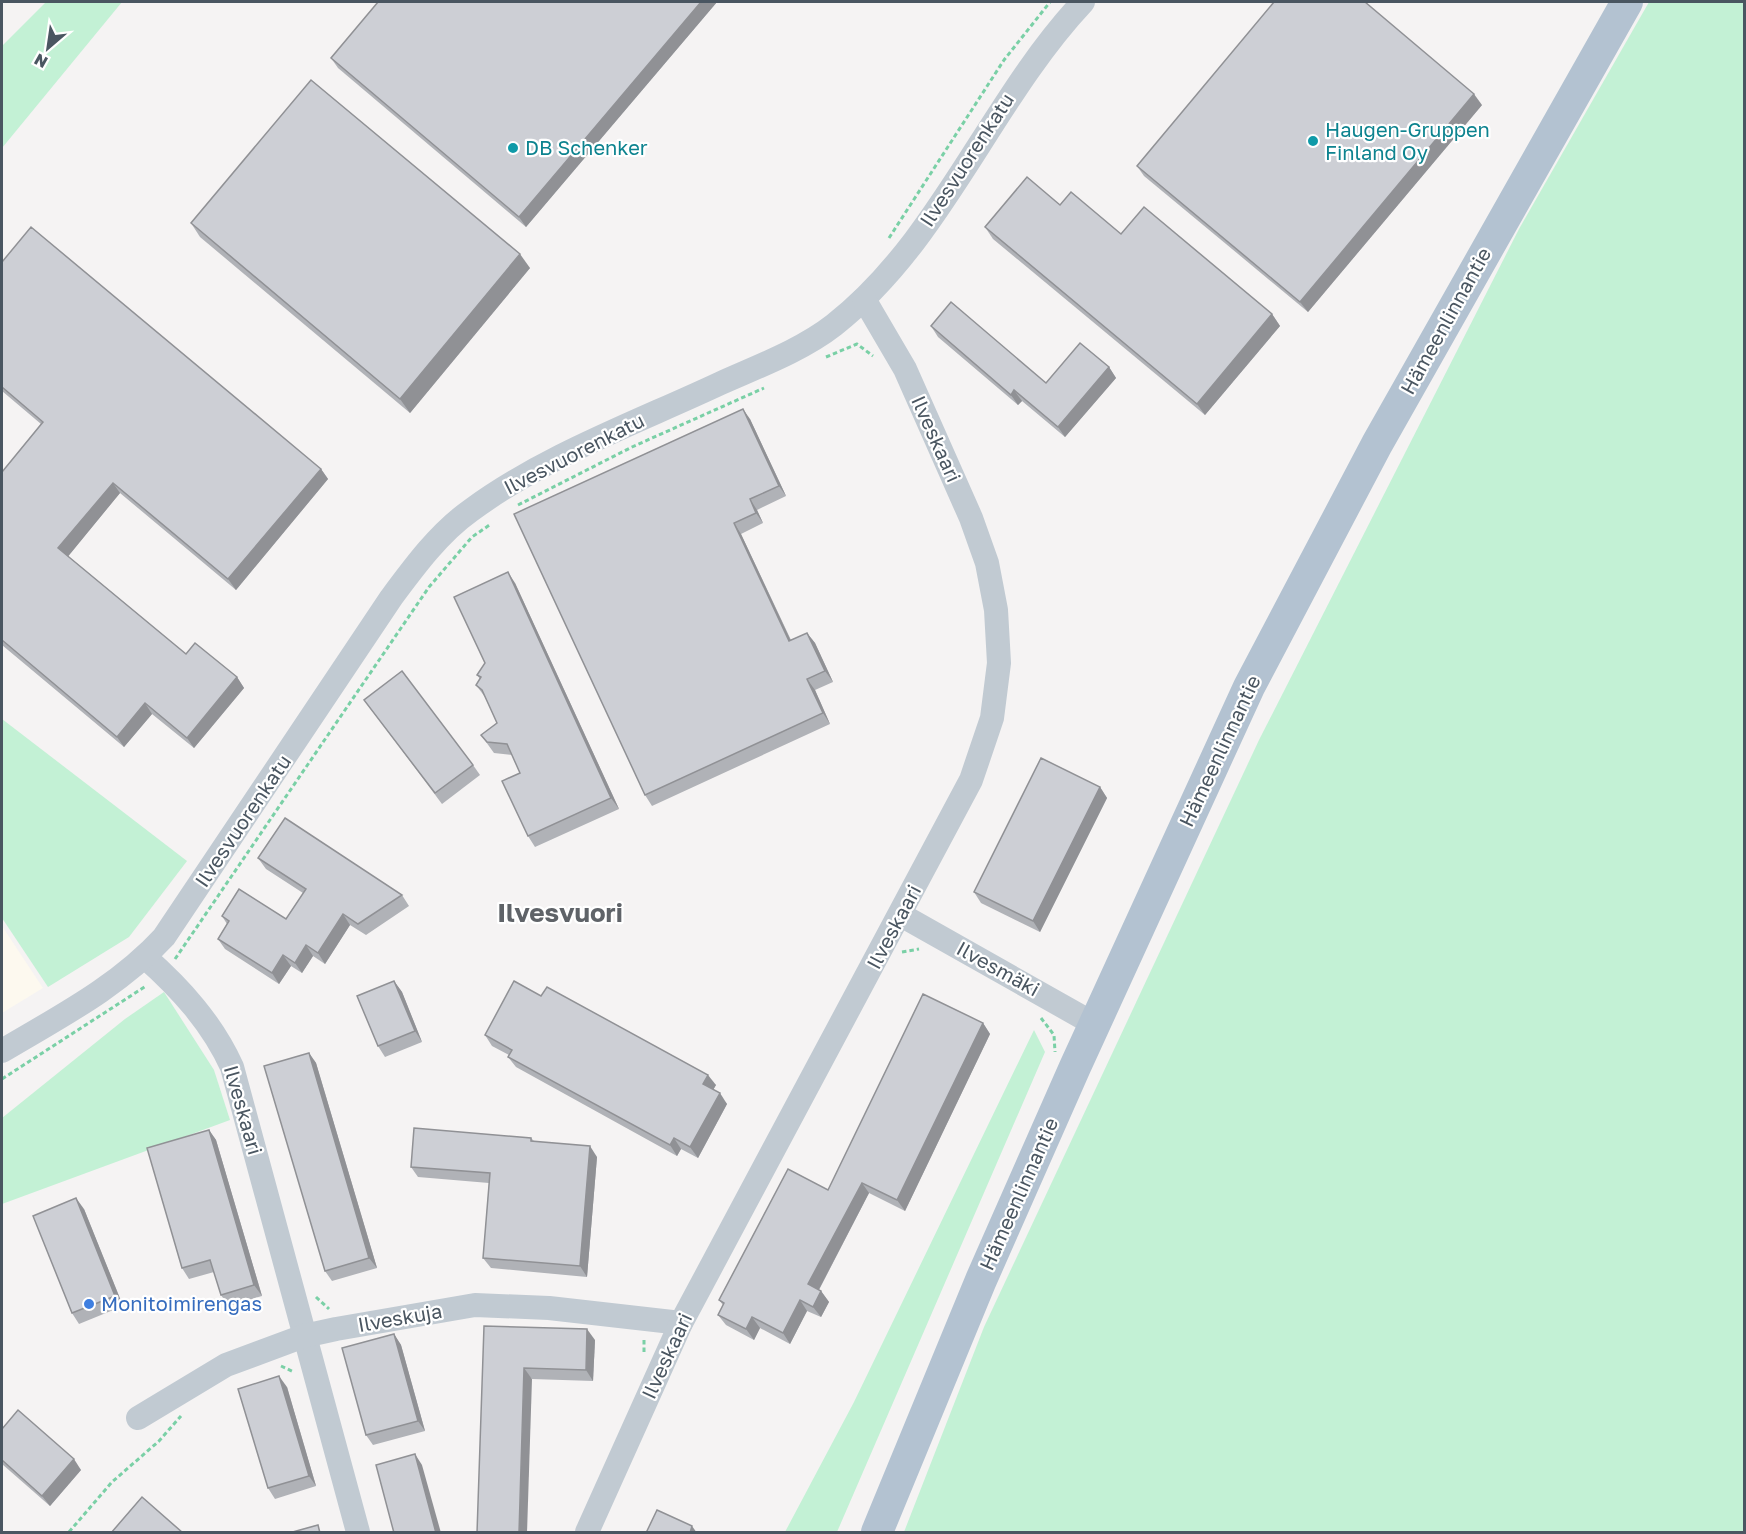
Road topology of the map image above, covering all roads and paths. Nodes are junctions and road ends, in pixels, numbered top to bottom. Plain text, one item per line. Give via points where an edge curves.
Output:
1 (1050, 2) edge
2 (1083, 2) edge
3 (1627, 2) edge
4 (885, 244) dead end
5 (864, 299) junction
6 (823, 358) dead end
7 (878, 365) dead end
8 (771, 385) dead end
9 (510, 509) dead end
10 (491, 523) dead end
11 (901, 915) junction
12 (884, 947) junction
13 (926, 950) dead end
14 (166, 963) junction
15 (1034, 1011) dead end
16 (1094, 1024) junction
17 (2, 1051) edge
18 (1075, 1067) junction
19 (2, 1079) edge
20 (309, 1290) dead end
21 (333, 1313) dead end
22 (652, 1320) junction
23 (681, 1323) junction
24 (304, 1336) junction
25 (645, 1359) dead end
26 (279, 1365) dead end
27 (314, 1369) junction
28 (184, 1414) dead end
29 (138, 1418) dead end
30 (69, 1533) edge
31 (358, 1533) edge
32 (587, 1533) edge
33 (877, 1533) edge

1 - 4 path via 1004,60
2 - 5 street, Ilvesvuorenkatu via 1015,87 917,238
3 - 16 main road, Hämeenlinnantie via 1465,286 1276,635
5 - 11 street, Ilveskaari via 905,369 971,518 987,563 996,610 999,663 992,718 971,780
5 - 14 street, Ilvesvuorenkatu via 832,326 773,359 529,472 468,512 417,563 391,597 164,937
6 - 7 path via 857,344
8 - 9 path via 632,447
10 - 14 path via 472,537 429,587
11 - 12 street, Ilveskaari
11 - 16 street, Ilvesmäki
12 - 13 path via 896,954
12 - 23 street, Ilveskaari
14 - 17 street, Ilvesvuorenkatu via 99,993
14 - 19 path via 101,1018
14 - 24 street, Ilveskaari via 212,1028 232,1067
15 - 18 path via 1054,1035 1058,1059
16 - 18 main road, Hämeenlinnantie
18 - 33 main road, Hämeenlinnantie via 981,1280
20 - 21 path
22 - 23 street, Ilveskuja
22 - 24 street, Ilveskuja via 549,1308 475,1305
22 - 25 path via 642,1343
23 - 32 street, Ilveskaari
24 - 27 street, Ilveskaari
24 - 29 street, Ilveskuja via 226,1365
26 - 27 path via 296,1373
27 - 31 street, Ilveskaari
28 - 30 path via 159,1442 112,1482

